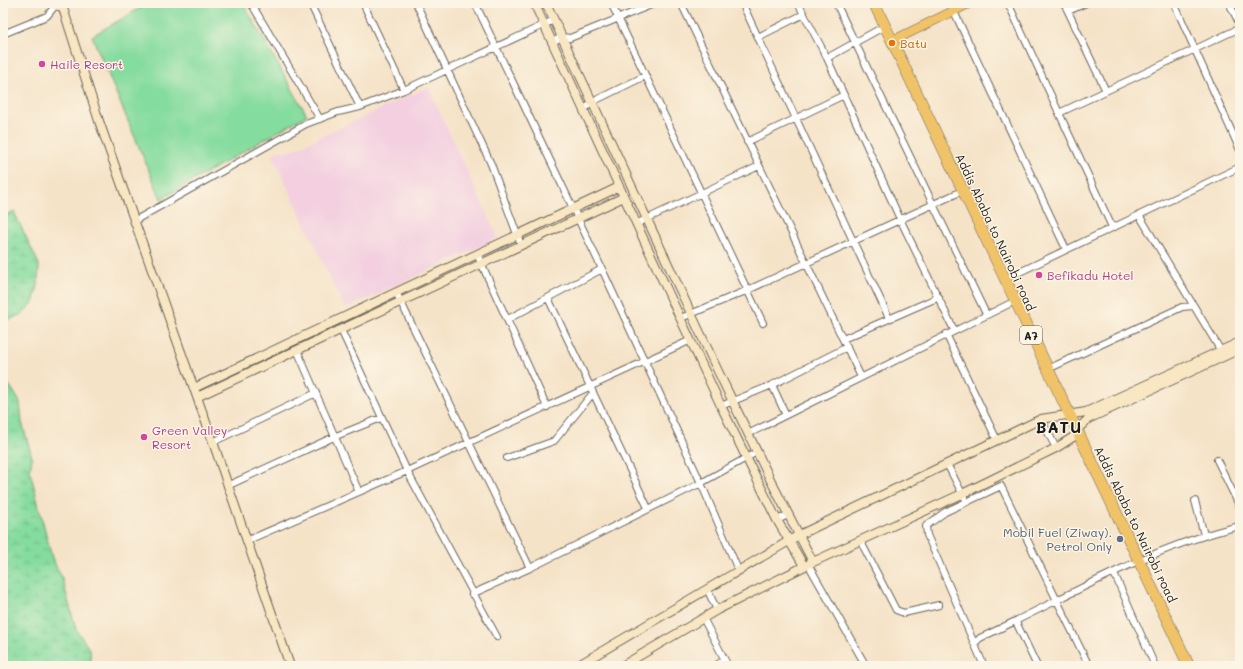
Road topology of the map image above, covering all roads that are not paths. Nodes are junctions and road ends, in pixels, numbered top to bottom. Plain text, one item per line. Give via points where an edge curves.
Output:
1 (250, 3) edge
2 (310, 3) edge
3 (363, 3) edge
4 (416, 3) edge
5 (475, 3) edge
6 (534, 3) edge
7 (546, 3) edge
8 (611, 3) edge
9 (656, 3) edge
10 (681, 3) edge
11 (742, 3) edge
12 (798, 3) edge
13 (836, 3) edge
14 (874, 3) edge
15 (970, 3) edge
16 (1008, 3) edge
17 (1064, 3) edge
18 (1086, 3) edge
19 (1174, 3) edge
20 (1229, 3) edge
21 (58, 4) edge
22 (952, 7) edge
23 (1068, 11) junction
24 (804, 14) junction
25 (619, 18) junction
26 (554, 20) junction
27 (544, 24) junction
28 (885, 26) junction
29 (1240, 26) edge
30 (3, 34) edge
31 (758, 36) junction
32 (566, 40) junction
33 (892, 41) junction
34 (552, 42) junction
35 (855, 42) junction
36 (495, 48) junction
37 (556, 50) junction
38 (1195, 50) junction
39 (827, 58) junction
40 (447, 70) junction
41 (577, 70) junction
42 (567, 75) junction
43 (645, 76) junction
44 (404, 90) junction
45 (1106, 91) junction
46 (844, 95) junction
47 (592, 102) junction
48 (360, 107) junction
49 (584, 110) junction
50 (1060, 113) junction
51 (320, 118) junction
52 (797, 118) junction
53 (747, 142) junction
54 (615, 149) junction
55 (1240, 150) edge
56 (604, 154) junction
57 (759, 166) junction
58 (1240, 166) edge
59 (619, 187) junction
60 (962, 191) junction
61 (702, 193) junction
62 (624, 196) junction
63 (933, 204) junction
64 (573, 209) junction
65 (1139, 215) junction
66 (577, 218) junction
67 (648, 218) junction
68 (900, 219) junction
69 (134, 221) junction
70 (636, 224) junction
71 (539, 225) junction
72 (1112, 227) junction
73 (518, 234) junction
74 (544, 234) junction
75 (854, 241) junction
76 (521, 245) junction
77 (1066, 249) junction
78 (477, 254) junction
79 (482, 263) junction
80 (806, 263) junction
81 (670, 268) junction
82 (602, 269) junction
83 (660, 273) junction
84 (1005, 279) junction
85 (748, 290) junction
86 (396, 292) junction
87 (939, 297) junction
88 (548, 298) junction
89 (1188, 298) junction
90 (1015, 301) junction
91 (401, 302) junction
92 (1193, 306) junction
93 (1182, 307) junction
94 (691, 313) junction
95 (986, 314) junction
96 (680, 318) junction
97 (889, 318) junction
98 (508, 319) junction
99 (763, 324) dead end
100 (697, 325) junction
101 (341, 330) junction
102 (686, 330) junction
103 (954, 330) junction
104 (946, 334) junction
105 (843, 339) junction
106 (691, 340) junction
107 (1240, 342) edge
108 (847, 347) junction
109 (1240, 349) edge
110 (297, 350) junction
111 (1221, 351) junction
112 (1218, 359) junction
113 (643, 361) junction
114 (717, 369) junction
115 (1048, 369) junction
116 (707, 374) junction
117 (861, 377) junction
118 (772, 385) junction
119 (590, 386) junction
120 (194, 388) junction
121 (316, 393) junction
122 (593, 393) junction
123 (197, 397) junction
124 (733, 401) junction
125 (721, 406) junction
126 (547, 407) junction
127 (1068, 414) junction
128 (786, 415) junction
129 (381, 418) junction
130 (1041, 419) junction
131 (748, 434) junction
132 (1078, 434) junction
133 (336, 436) junction
134 (997, 440) junction
135 (213, 442) junction
136 (469, 442) junction
137 (1056, 448) junction
138 (757, 452) junction
139 (507, 458) dead end
140 (746, 458) junction
141 (1217, 460) dead end
142 (947, 464) junction
143 (407, 471) junction
144 (771, 481) junction
145 (701, 483) junction
146 (227, 486) junction
147 (760, 486) junction
148 (359, 492) junction
149 (962, 494) junction
150 (1195, 500) dead end
151 (967, 501) junction
152 (1240, 507) edge
153 (648, 508) junction
154 (788, 515) junction
155 (777, 520) junction
156 (1240, 526) edge
157 (799, 535) junction
158 (1204, 535) junction
159 (246, 540) junction
160 (860, 540) junction
161 (789, 541) junction
162 (1139, 561) junction
163 (808, 564) junction
164 (530, 568) junction
165 (738, 570) junction
166 (1114, 573) junction
167 (707, 589) junction
168 (472, 594) junction
169 (1058, 601) junction
170 (939, 605) dead end
171 (716, 610) junction
172 (703, 618) junction
173 (1016, 622) junction
174 (496, 637) dead end
175 (975, 643) junction
176 (726, 663) edge
177 (290, 666) edge
178 (577, 666) edge
179 (622, 666) edge
180 (715, 666) edge
181 (866, 666) edge
182 (984, 666) edge
183 (1037, 666) edge
184 (1089, 666) edge
185 (1155, 666) edge
186 (1189, 666) edge

1 - 51 street
2 - 48 street
3 - 44 street
4 - 40 street
5 - 36 street
6 - 27 street
7 - 26 street
8 - 25 street
9 - 25 street
10 - 53 street
11 - 31 street
12 - 24 street
13 - 35 street
14 - 28 highway, Addis Ababa to Nairobi road / A7
15 - 22 main road
16 - 50 street
17 - 23 street
18 - 23 street
19 - 38 street
20 - 29 street
21 - 30 street via 48,16
21 - 69 street
22 - 33 main road
22 - 77 street
23 - 45 street
24 - 31 street
24 - 39 street
25 - 32 street
25 - 43 street
26 - 27 street
26 - 32 street
27 - 34 street
27 - 36 street
28 - 33 highway, Addis Ababa to Nairobi road / A7
28 - 35 street
29 - 38 street
31 - 52 street
32 - 34 street
32 - 37 street
32 - 41 street
33 - 60 highway, Addis Ababa to Nairobi road / A7
34 - 37 street
35 - 39 street
35 - 63 street
36 - 40 street
36 - 64 street
37 - 42 street
38 - 45 street
38 - 55 street
39 - 46 street
40 - 44 street
40 - 73 street via 491,164
41 - 42 street
41 - 47 street
42 - 49 street
43 - 47 street
43 - 61 street
44 - 48 street
45 - 50 street
46 - 52 street
46 - 68 street
47 - 49 street
47 - 54 street
48 - 51 street
49 - 56 street
50 - 72 street
51 - 69 street
52 - 53 street
52 - 75 street
53 - 57 street
54 - 56 street
54 - 67 street
56 - 59 street
57 - 61 street
57 - 80 street
58 - 65 street
59 - 62 street
59 - 64 street
60 - 63 street
60 - 84 highway, Addis Ababa to Nairobi road / A7
61 - 67 street
61 - 85 street
62 - 66 street
62 - 70 street
63 - 68 street
63 - 95 street
64 - 66 street
64 - 71 street
65 - 72 street
65 - 89 street
66 - 74 street
66 - 82 street
67 - 70 street
67 - 81 street
68 - 75 street
68 - 87 street
69 - 120 street
70 - 83 street
71 - 73 street
71 - 74 street
72 - 77 street
73 - 76 street
73 - 78 street
74 - 76 street
75 - 80 street
75 - 97 street
76 - 79 street
77 - 84 street
78 - 79 street
78 - 86 street
79 - 91 street
79 - 98 street
80 - 85 street
80 - 105 street
81 - 83 street
81 - 94 street
82 - 88 street
82 - 113 street
83 - 96 street
84 - 90 highway, Addis Ababa to Nairobi road / A7
85 - 94 street
85 - 99 street
86 - 91 street
86 - 120 street
87 - 97 street
87 - 103 street
88 - 98 street
88 - 119 street
89 - 92 street
89 - 93 street
90 - 95 street
90 - 115 highway, Addis Ababa to Nairobi road / A7
91 - 101 street
91 - 136 street
92 - 93 street
92 - 111 street
93 - 115 street
94 - 96 street
94 - 100 street
95 - 103 street
96 - 102 street
97 - 105 street
98 - 126 street
100 - 102 street
100 - 114 street
101 - 110 street
101 - 129 street
102 - 106 street
103 - 104 street
104 - 117 street
104 - 134 street
105 - 108 street
106 - 113 street
106 - 116 street
107 - 111 street
108 - 117 street
108 - 118 street
109 - 112 street
110 - 121 street
110 - 123 street
111 - 112 street
111 - 127 street via 1086,412
112 - 132 street via 1088,419 1080,427
113 - 119 street
113 - 145 street
114 - 116 street
114 - 124 street
115 - 127 highway, Addis Ababa to Nairobi road / A7
116 - 125 street
117 - 128 street
118 - 124 street
118 - 128 street
119 - 122 street
119 - 126 street
120 - 123 street
121 - 133 street
121 - 135 street
122 - 139 street via 554,441
122 - 153 street
123 - 135 street
124 - 125 street
124 - 131 street
125 - 140 street
126 - 136 street
127 - 130 street
127 - 132 highway, Addis Ababa to Nairobi road / A7
128 - 131 street
129 - 133 street
129 - 143 street
130 - 134 street
130 - 137 street
131 - 138 street
132 - 137 street
132 - 162 highway, Addis Ababa to Nairobi road / A7
133 - 146 street
133 - 148 street
134 - 142 street
135 - 146 street
136 - 143 street
136 - 164 street
137 - 149 street
138 - 140 street
138 - 144 street
140 - 145 street
140 - 147 street
141 - 152 street
142 - 149 street
142 - 157 street
143 - 148 street
143 - 168 street
144 - 147 street
144 - 154 street
145 - 153 street
145 - 165 street
146 - 159 street
147 - 155 street
148 - 159 street
149 - 151 street
149 - 160 street
150 - 158 street
151 - 169 street via 1001,486
151 - 175 street via 945,512 928,524 926,529
153 - 164 street
154 - 155 street
154 - 157 street
155 - 161 street
156 - 158 street
157 - 161 street
157 - 163 street
158 - 162 street
159 - 177 street
160 - 163 street
160 - 170 street via 896,610 904,613
161 - 163 street
161 - 165 street
162 - 166 street
162 - 186 highway, Addis Ababa to Nairobi road / A7
163 - 171 street
163 - 181 street
164 - 168 street
165 - 167 street
166 - 169 street
166 - 185 street
167 - 171 street
167 - 178 street
168 - 174 street
169 - 173 street
169 - 184 street
171 - 172 street
172 - 176 street
172 - 179 street
173 - 175 street via 980,638
173 - 183 street
175 - 182 street
176 - 180 street

